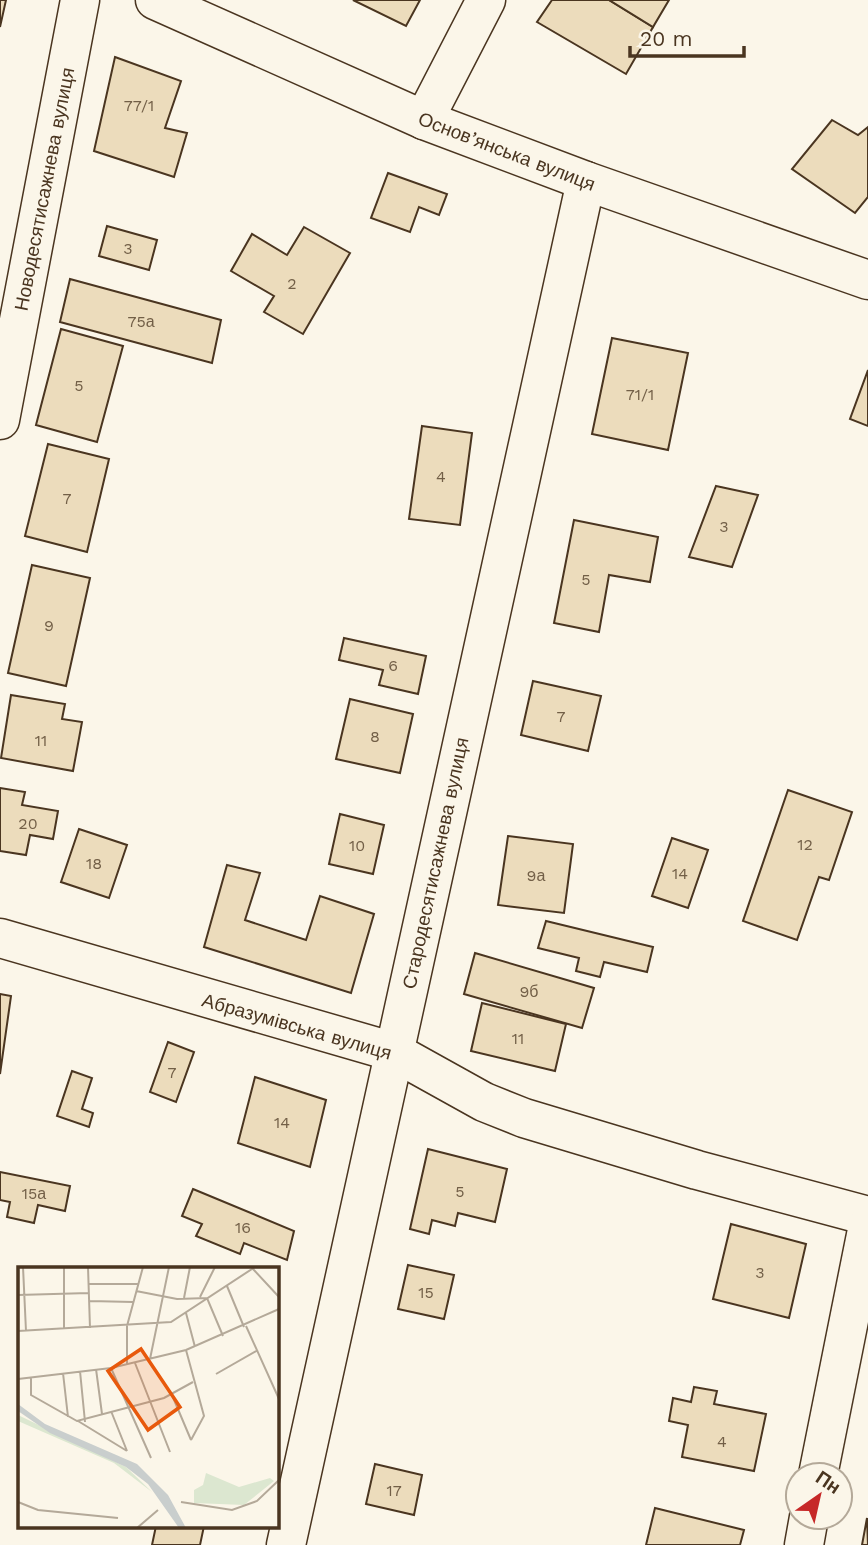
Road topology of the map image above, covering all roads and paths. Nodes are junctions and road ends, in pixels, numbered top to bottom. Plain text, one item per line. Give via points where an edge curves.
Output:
1 (80, 0) edge
2 (155, 0) edge
3 (486, 0) edge
4 (424, 120) junction
5 (586, 181) junction
6 (868, 280) edge
7 (0, 420) edge
8 (0, 938) edge
9 (394, 1052) junction
10 (868, 1216) edge
11 (868, 1225) edge
12 (821, 1461) edge
13 (286, 1545) edge

1 - 7 street, Новодесятисажнева вулиця
2 - 4 street, Основ’янська вулиця
3 - 4 street
4 - 5 street, Основ’янська вулиця
5 - 6 street, Основ’янська вулиця
5 - 9 street, Стародесятисажнева вулиця
8 - 9 street, Абразумівська вулиця
9 - 10 street, Абразумівська вулиця via 484,1102 524,1118
9 - 13 street, Стародесятисажнева вулиця
11 - 12 street

